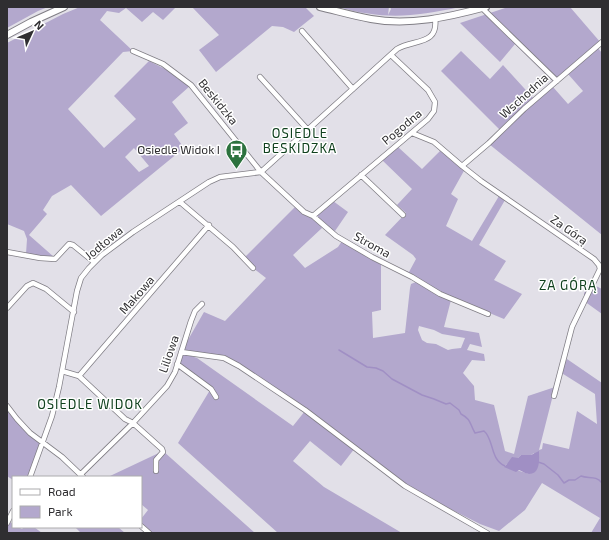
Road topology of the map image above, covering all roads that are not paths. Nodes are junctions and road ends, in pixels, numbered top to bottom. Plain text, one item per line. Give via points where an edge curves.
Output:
1 (64, 7) edge
2 (320, 7) edge
3 (484, 8) edge
4 (435, 18) junction
5 (302, 31) dead end
6 (7, 35) edge
7 (602, 42) edge
8 (133, 51) dead end
9 (391, 54) junction
10 (260, 77) dead end
11 (557, 81) junction
12 (353, 89) junction
13 (308, 130) junction
14 (412, 133) junction
15 (462, 166) junction
16 (261, 172) junction
17 (361, 175) junction
18 (180, 202) junction
19 (404, 215) dead end
20 (313, 216) junction
21 (208, 226) junction
22 (7, 252) edge
23 (94, 262) junction
24 (253, 268) dead end
25 (202, 304) dead end
26 (7, 308) edge
27 (74, 312) junction
28 (488, 314) dead end
29 (181, 352) junction
30 (177, 364) junction
31 (62, 370) junction
32 (79, 376) junction
33 (554, 396) dead end
34 (216, 397) dead end
35 (7, 406) edge
36 (133, 423) junction
37 (43, 444) junction
38 (156, 471) dead end
39 (30, 476) edge
40 (81, 476) edge
41 (12, 513) edge
42 (7, 523) edge
43 (142, 527) edge
44 (150, 533) edge
45 (487, 533) edge

1 - 6 main road
2 - 4 main road via 372,20
3 - 4 main road
3 - 11 street
4 - 9 street via 436,28 431,35 401,47
5 - 12 street
7 - 11 street, Wschodnia
8 - 16 street, Beskidzka via 163,64 191,85
9 - 12 street
9 - 14 street, Pogodna via 428,90 436,102 431,115
10 - 13 street
11 - 15 street, Wschodnia
12 - 13 street
13 - 16 street
14 - 15 street, Za Górą via 434,142
14 - 17 street, Pogodna
15 - 33 street, Za Górą via 599,265 600,269 572,327
16 - 18 street, Jodłowa via 214,179
16 - 20 street, Stroma via 304,212
17 - 19 street
17 - 20 street, Pogodna
18 - 21 street
18 - 23 street, Jodłowa via 133,232
20 - 28 street, Stroma via 336,236 372,257 440,294
21 - 24 street
21 - 32 street, Makowa
22 - 23 street via 55,259 69,244
23 - 27 street, Jodłowa via 81,278
25 - 29 street, Liliowa via 195,311
26 - 27 street via 33,283 46,289
27 - 31 street, Jodłowa
29 - 30 street, Liliowa
29 - 45 street via 224,358 239,366 305,410 405,486
30 - 34 street via 211,389
30 - 36 street, Liliowa via 173,378
31 - 32 street
31 - 37 street, Jodłowa
32 - 36 street via 125,419
35 - 37 street
36 - 38 street via 163,452 156,460
36 - 40 street, Liliowa
37 - 39 street, Jodłowa
37 - 40 street via 62,457
41 - 42 street
43 - 44 street

